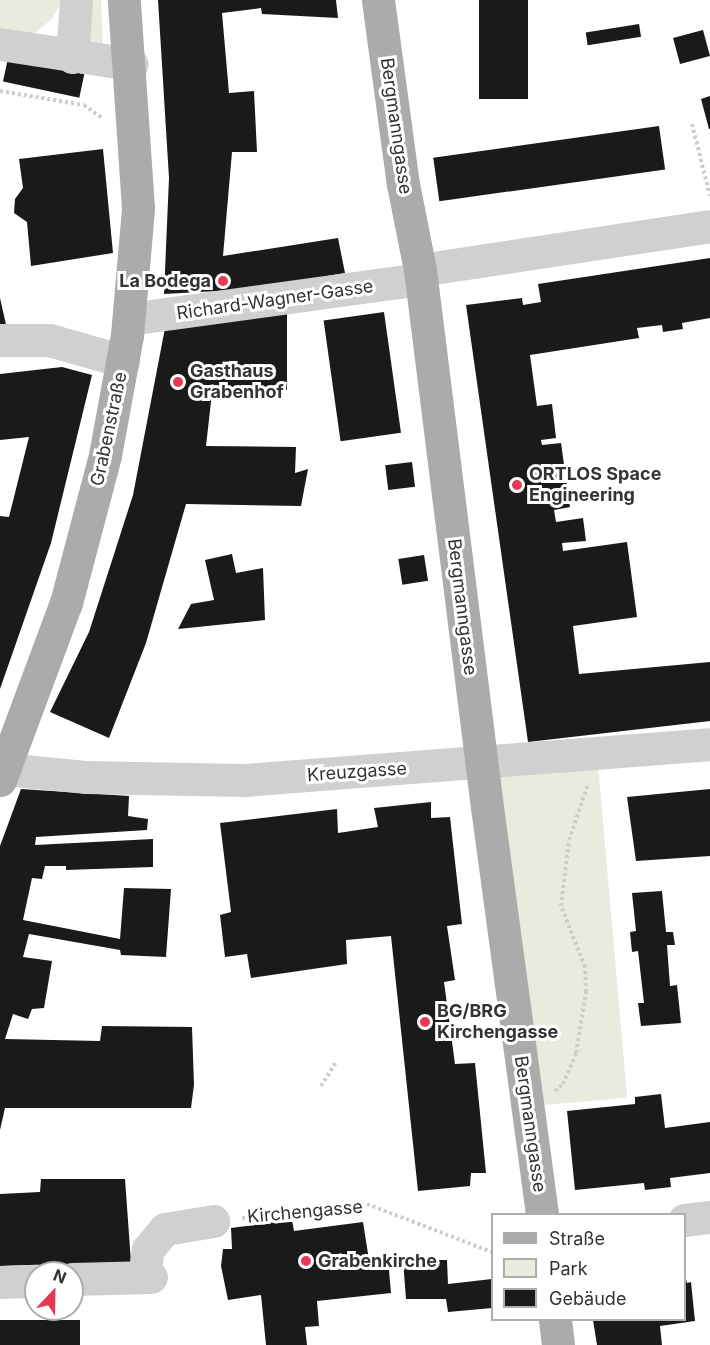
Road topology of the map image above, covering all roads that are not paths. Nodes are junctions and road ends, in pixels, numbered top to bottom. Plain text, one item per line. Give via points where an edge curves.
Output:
1 (76, 0) edge
2 (124, 0) edge
3 (378, 0) edge
4 (0, 44) edge
5 (72, 57) junction
6 (131, 64) junction
7 (710, 226) edge
8 (421, 275) junction
9 (129, 319) junction
10 (0, 340) edge
11 (123, 361) junction
12 (710, 744) edge
13 (481, 763) junction
14 (2, 775) edge
15 (542, 1213) edge
16 (710, 1217) edge
17 (686, 1220) edge
18 (213, 1221) road end
19 (84, 1280) edge
20 (24, 1281) edge
21 (0, 1282) edge
22 (555, 1321) edge
23 (558, 1345) edge

1 - 5 street
2 - 6 main road, Grabenstraße
3 - 8 main road, Bergmanngasse via 403,184
4 - 5 street
5 - 6 street
6 - 9 main road, Grabenstraße via 138,208
7 - 8 street, Richard-Wagner-Gasse
8 - 9 street, Richard-Wagner-Gasse via 285,299
8 - 13 main road, Bergmanngasse
9 - 11 main road, Grabenstraße
10 - 11 street via 49,340
11 - 14 main road, Grabenstraße via 105,455 66,603
12 - 13 street, Kreuzgasse
13 - 14 street, Kreuzgasse via 244,780
13 - 15 main road, Bergmanngasse
16 - 17 street
18 - 19 street via 165,1229 148,1249 147,1277
20 - 21 street
22 - 23 main road

